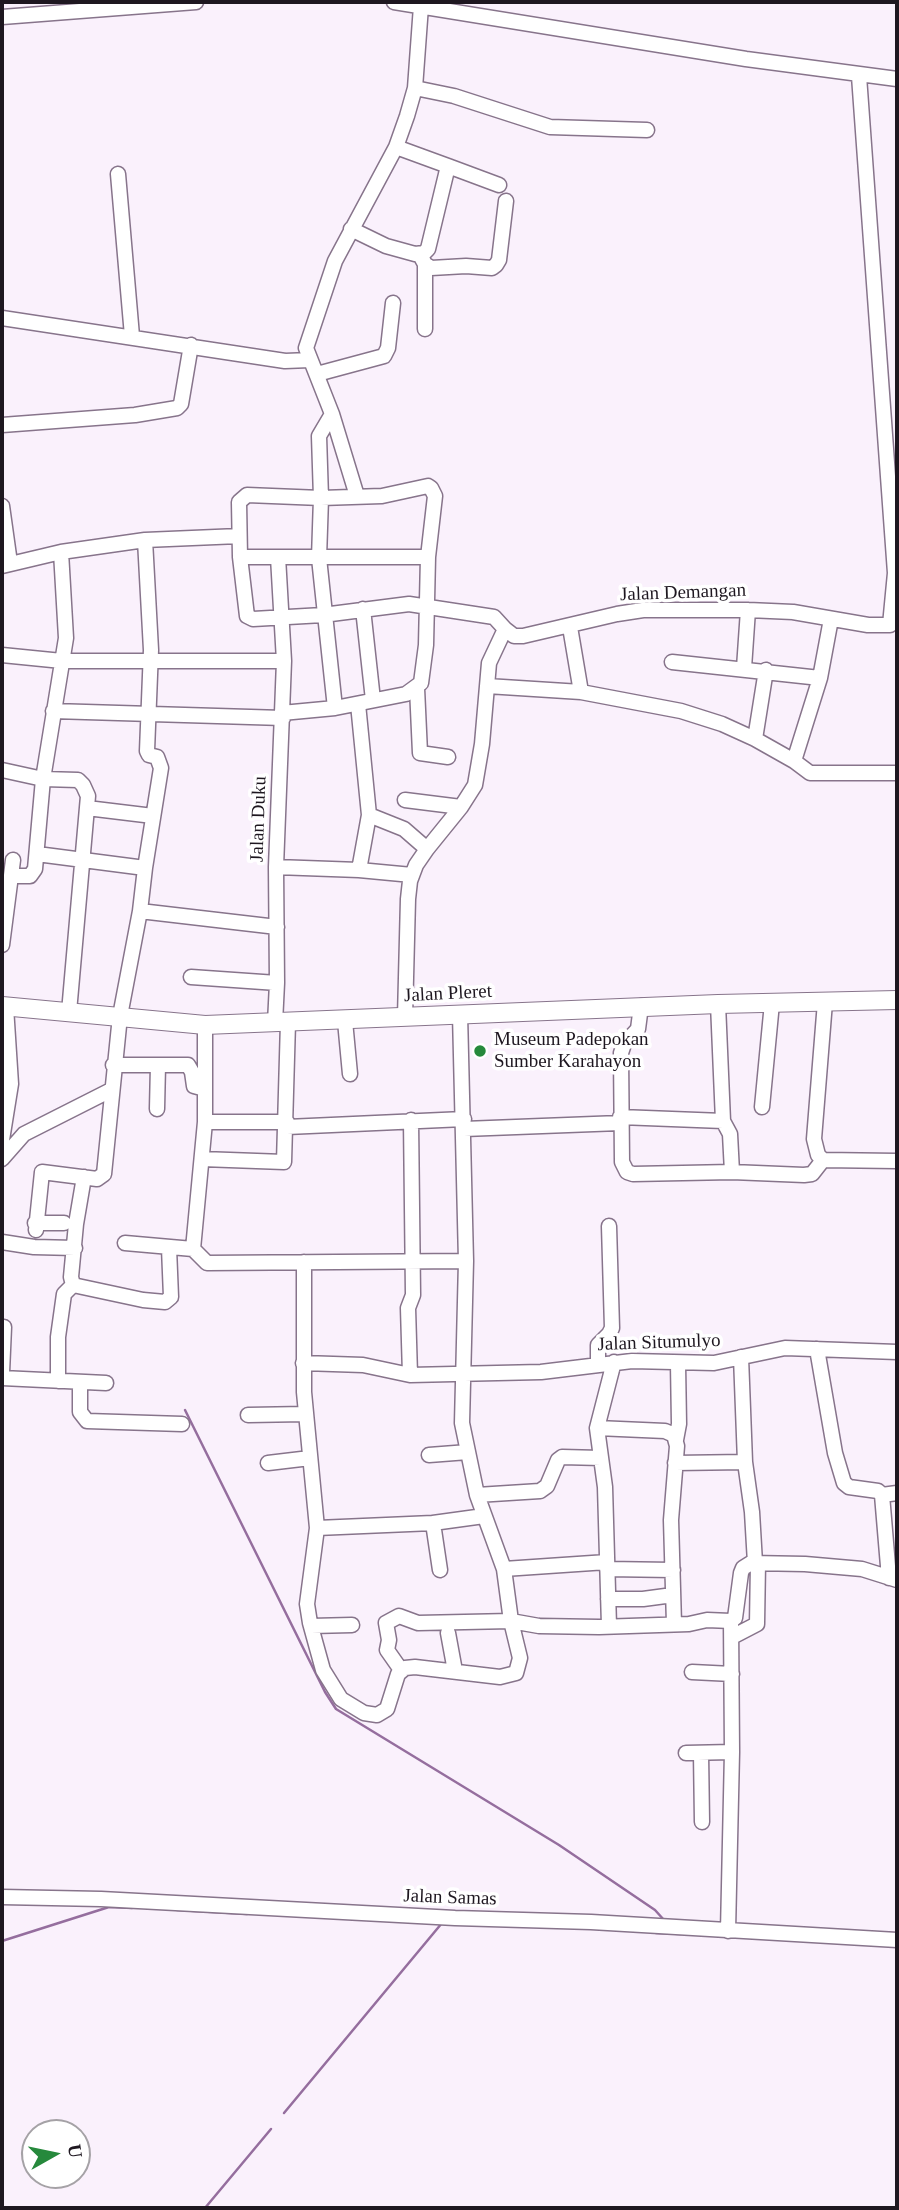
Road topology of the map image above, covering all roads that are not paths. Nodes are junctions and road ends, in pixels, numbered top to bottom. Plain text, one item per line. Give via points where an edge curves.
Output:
1 (196, 2) edge
2 (394, 2) edge
3 (421, 6) junction
4 (2, 17) edge
5 (859, 76) junction
6 (897, 79) edge
7 (415, 88) junction
8 (647, 131) dead end
9 (396, 147) junction
10 (448, 166) junction
11 (118, 174) dead end
12 (499, 185) dead end
13 (506, 201) dead end
14 (351, 229) junction
15 (423, 259) junction
16 (393, 303) dead end
17 (2, 318) edge
18 (425, 329) dead end
19 (132, 336) junction
20 (191, 345) junction
21 (310, 360) junction
22 (317, 374) junction
23 (332, 414) junction
24 (2, 425) edge
25 (357, 496) junction
26 (321, 498) junction
27 (2, 506) edge
28 (239, 536) junction
29 (145, 540) junction
30 (61, 552) junction
31 (278, 557) junction
32 (428, 557) junction
33 (240, 558) junction
34 (318, 558) junction
35 (6, 564) edge
36 (896, 573) edge
37 (427, 605) junction
38 (363, 608) junction
39 (748, 610) junction
40 (323, 615) junction
41 (282, 618) junction
42 (831, 619) junction
43 (893, 625) edge
44 (569, 626) junction
45 (505, 629) junction
46 (2, 655) edge
47 (62, 661) junction
48 (151, 661) junction
49 (284, 661) junction
50 (672, 662) dead end
51 (744, 668) junction
52 (766, 670) junction
53 (820, 678) junction
54 (487, 686) junction
55 (417, 688) junction
56 (581, 692) junction
57 (373, 700) junction
58 (358, 704) junction
59 (335, 708) junction
60 (53, 711) junction
61 (148, 715) junction
62 (283, 716) junction
63 (755, 739) junction
64 (448, 757) dead end
65 (794, 761) junction
66 (2, 770) edge
67 (897, 773) edge
68 (43, 779) junction
69 (405, 800) dead end
70 (461, 807) junction
71 (87, 808) junction
72 (369, 815) junction
73 (153, 816) junction
74 (427, 849) junction
75 (37, 853) junction
76 (13, 860) dead end
77 (82, 860) junction
78 (276, 867) junction
79 (145, 868) junction
80 (359, 870) junction
81 (412, 875) junction
82 (11, 876) junction
83 (5, 895) edge
84 (140, 911) junction
85 (277, 928) junction
86 (2, 945) edge
87 (191, 977) dead end
88 (277, 983) junction
89 (897, 1000) edge
90 (825, 1002) junction
91 (772, 1003) junction
92 (718, 1004) junction
93 (4, 1006) edge
94 (641, 1006) junction
95 (69, 1012) junction
96 (460, 1014) junction
97 (120, 1016) junction
98 (405, 1017) junction
99 (345, 1021) junction
100 (281, 1023) junction
101 (205, 1025) junction
102 (113, 1065) junction
103 (158, 1065) junction
104 (350, 1074) dead end
105 (205, 1089) junction
106 (111, 1090) junction
107 (762, 1107) dead end
108 (157, 1109) dead end
109 (411, 1120) junction
110 (620, 1120) junction
111 (723, 1121) junction
112 (205, 1122) junction
113 (464, 1124) junction
114 (287, 1125) junction
115 (2, 1140) edge
116 (2, 1159) edge
117 (202, 1159) junction
118 (823, 1160) junction
119 (897, 1161) edge
120 (732, 1172) junction
121 (84, 1177) junction
122 (64, 1223) dead end
123 (609, 1226) dead end
124 (2, 1242) edge
125 (125, 1243) dead end
126 (75, 1248) junction
127 (169, 1248) junction
128 (193, 1249) junction
129 (466, 1261) junction
130 (304, 1262) junction
131 (412, 1262) junction
132 (73, 1284) junction
133 (4, 1328) dead end
134 (817, 1349) junction
135 (897, 1352) edge
136 (741, 1357) junction
137 (614, 1362) junction
138 (303, 1363) junction
139 (598, 1364) junction
140 (678, 1364) junction
141 (2, 1373) edge
142 (463, 1374) junction
143 (410, 1375) junction
144 (2, 1378) edge
145 (58, 1381) junction
146 (80, 1382) junction
147 (106, 1383) dead end
148 (306, 1414) junction
149 (248, 1415) dead end
150 (182, 1424) dead end
151 (597, 1428) junction
152 (676, 1440) junction
153 (468, 1452) junction
154 (429, 1455) dead end
155 (310, 1458) junction
156 (601, 1458) junction
157 (745, 1462) junction
158 (268, 1463) dead end
159 (675, 1463) junction
160 (897, 1493) edge
161 (477, 1495) junction
162 (882, 1495) junction
163 (484, 1516) junction
164 (433, 1523) junction
165 (317, 1528) junction
166 (756, 1563) junction
167 (607, 1566) junction
168 (504, 1569) junction
169 (440, 1570) dead end
170 (673, 1570) junction
171 (893, 1579) edge
172 (673, 1595) junction
173 (607, 1599) junction
174 (511, 1621) junction
175 (731, 1621) junction
176 (674, 1624) junction
177 (352, 1625) dead end
178 (311, 1626) junction
179 (609, 1626) junction
180 (448, 1633) dead end
181 (732, 1637) junction
182 (401, 1670) junction
183 (455, 1671) junction
184 (692, 1672) dead end
185 (732, 1674) junction
186 (732, 1752) junction
187 (702, 1822) dead end
188 (2, 1896) edge
189 (729, 1931) junction
190 (897, 1940) edge

1 - 4 street
2 - 3 street
3 - 5 street
3 - 7 street
5 - 6 street
5 - 36 street, Jalan Demangan
7 - 8 street via 550,127
7 - 9 street
9 - 10 street
9 - 14 street
10 - 12 street
10 - 15 street
11 - 19 street
13 - 15 street via 499,260 492,268 436,268
14 - 15 street
14 - 21 street via 308,339
15 - 18 street
16 - 22 street via 384,356
17 - 19 street
19 - 20 street
20 - 21 street via 285,361
20 - 24 street via 177,408
21 - 22 street
22 - 23 street
23 - 25 street
23 - 26 street via 319,436
25 - 26 street
25 - 32 street via 432,488
26 - 28 street via 245,496 239,502
26 - 34 street
27 - 35 street
28 - 29 street
28 - 33 street
29 - 30 street
29 - 48 street
30 - 35 street
30 - 47 street via 66,638
31 - 33 street
31 - 34 street
31 - 41 street, Jalan Duku
32 - 34 street
32 - 37 street
33 - 41 street via 247,616
34 - 40 street
36 - 43 street, Jalan Demangan
37 - 38 street
37 - 45 street via 494,617
37 - 55 street via 423,677
38 - 40 street
38 - 57 street
39 - 42 street, Jalan Demangan
39 - 44 street, Jalan Demangan via 643,610
39 - 51 street
40 - 41 street
40 - 59 street
41 - 49 street, Jalan Duku
42 - 43 street, Jalan Demangan
42 - 53 street
44 - 45 street, Jalan Demangan via 523,636
44 - 56 street
45 - 54 street via 491,656
46 - 47 street
47 - 48 street
47 - 60 street
48 - 49 street
48 - 61 street
49 - 62 street, Jalan Duku
50 - 51 street
51 - 52 street
52 - 53 street
52 - 63 street
53 - 65 street
54 - 56 street
54 - 70 street via 478,772
55 - 57 street
55 - 64 street via 420,753
56 - 63 street via 696,715
57 - 58 street
58 - 59 street
58 - 72 street
59 - 62 street
60 - 61 street
60 - 68 street
61 - 62 street
61 - 73 street via 147,751 157,757 161,768
62 - 78 street, Jalan Duku
63 - 65 street
65 - 67 street via 810,773
66 - 68 street
68 - 71 street via 81,782 88,796
68 - 75 street
69 - 70 street
70 - 74 street
71 - 73 street
71 - 77 street
72 - 74 street via 404,829
72 - 80 street
73 - 79 street
74 - 81 street
75 - 77 street
75 - 82 street via 30,876
76 - 82 street
77 - 79 street
77 - 95 street
78 - 80 street
78 - 85 street, Jalan Duku
79 - 84 street
80 - 81 street
81 - 98 street
82 - 83 street
83 - 86 street
84 - 85 street
84 - 97 street
85 - 88 street, Jalan Duku
87 - 88 street
88 - 100 street, Jalan Duku
89 - 90 main road, Jalan Pleret
90 - 91 main road, Jalan Pleret
90 - 118 street via 814,1139
91 - 92 main road, Jalan Pleret
91 - 107 street
92 - 94 main road, Jalan Pleret
92 - 111 street
93 - 95 main road, Jalan Pleret
93 - 115 street via 11,1084
94 - 96 main road, Jalan Pleret
94 - 110 street via 638,1029 621,1053
95 - 97 main road, Jalan Pleret
96 - 98 main road, Jalan Pleret
96 - 113 street
97 - 101 main road, Jalan Pleret
97 - 102 street
98 - 99 main road, Jalan Pleret
99 - 100 main road, Jalan Pleret
99 - 104 street
100 - 101 main road, Jalan Pleret
100 - 114 street, Jalan Duku
101 - 105 street
102 - 103 street
102 - 106 street
103 - 105 street via 188,1065 194,1086
103 - 108 street
105 - 112 street
106 - 116 street via 24,1134
106 - 121 street via 104,1174 98,1179
109 - 113 street
109 - 114 street
109 - 131 street
110 - 111 street
110 - 113 street
110 - 120 street via 622,1162 627,1172
111 - 120 street via 730,1133
112 - 114 street
112 - 117 street
113 - 129 street
114 - 117 street, Jalan Duku via 284,1162
117 - 128 street
118 - 119 street
118 - 120 street via 812,1174
121 - 122 street via 42,1172 35,1226
121 - 126 street
123 - 139 street via 612,1328 598,1345
124 - 126 street
125 - 127 street
126 - 132 street
127 - 128 street
127 - 132 street via 171,1297 165,1303
128 - 130 street via 207,1263
129 - 131 street
129 - 142 street
130 - 131 street
130 - 138 street
131 - 143 street
132 - 145 street via 64,1294
133 - 141 street
134 - 135 street, Jalan Situmulyo
134 - 136 street, Jalan Situmulyo via 777,1348
134 - 162 street via 844,1483
136 - 140 street, Jalan Situmulyo
136 - 157 street
137 - 139 street, Jalan Situmulyo
137 - 140 street, Jalan Situmulyo
137 - 151 street
138 - 143 street, Jalan Situmulyo via 363,1365
138 - 148 street
139 - 142 street, Jalan Situmulyo
140 - 152 street
142 - 143 street, Jalan Situmulyo
142 - 153 street via 462,1423
144 - 145 street
145 - 146 street
146 - 147 street
146 - 150 street via 80,1412 88,1420
148 - 149 street
148 - 155 street
151 - 152 street via 665,1431
151 - 156 street
152 - 159 street
153 - 154 street
153 - 161 street
155 - 158 street
155 - 165 street
156 - 161 street via 562,1457 540,1491
156 - 167 street
157 - 159 street
157 - 166 street
159 - 170 street
160 - 162 street
161 - 163 street
162 - 171 street
163 - 164 street
163 - 168 street
164 - 165 street
164 - 169 street
165 - 178 street via 308,1592
166 - 171 street via 862,1569
166 - 175 street via 743,1568 737,1615
166 - 181 street via 757,1624
167 - 168 street
167 - 170 street
167 - 173 street
168 - 174 street
170 - 172 street
172 - 173 street
172 - 176 street
173 - 179 street
174 - 179 street via 538,1626
174 - 182 street via 418,1623 396,1617 386,1622 387,1647
174 - 183 street via 520,1658 516,1673 500,1677
175 - 176 street
175 - 181 street
176 - 179 street
177 - 178 street
178 - 182 street via 323,1670 334,1689 364,1713 387,1709
180 - 183 street
181 - 185 street
182 - 183 street
184 - 185 street
185 - 186 street
186 - 187 street via 694,1753
186 - 189 street
188 - 189 street, Jalan Samas
189 - 190 street, Jalan Samas

